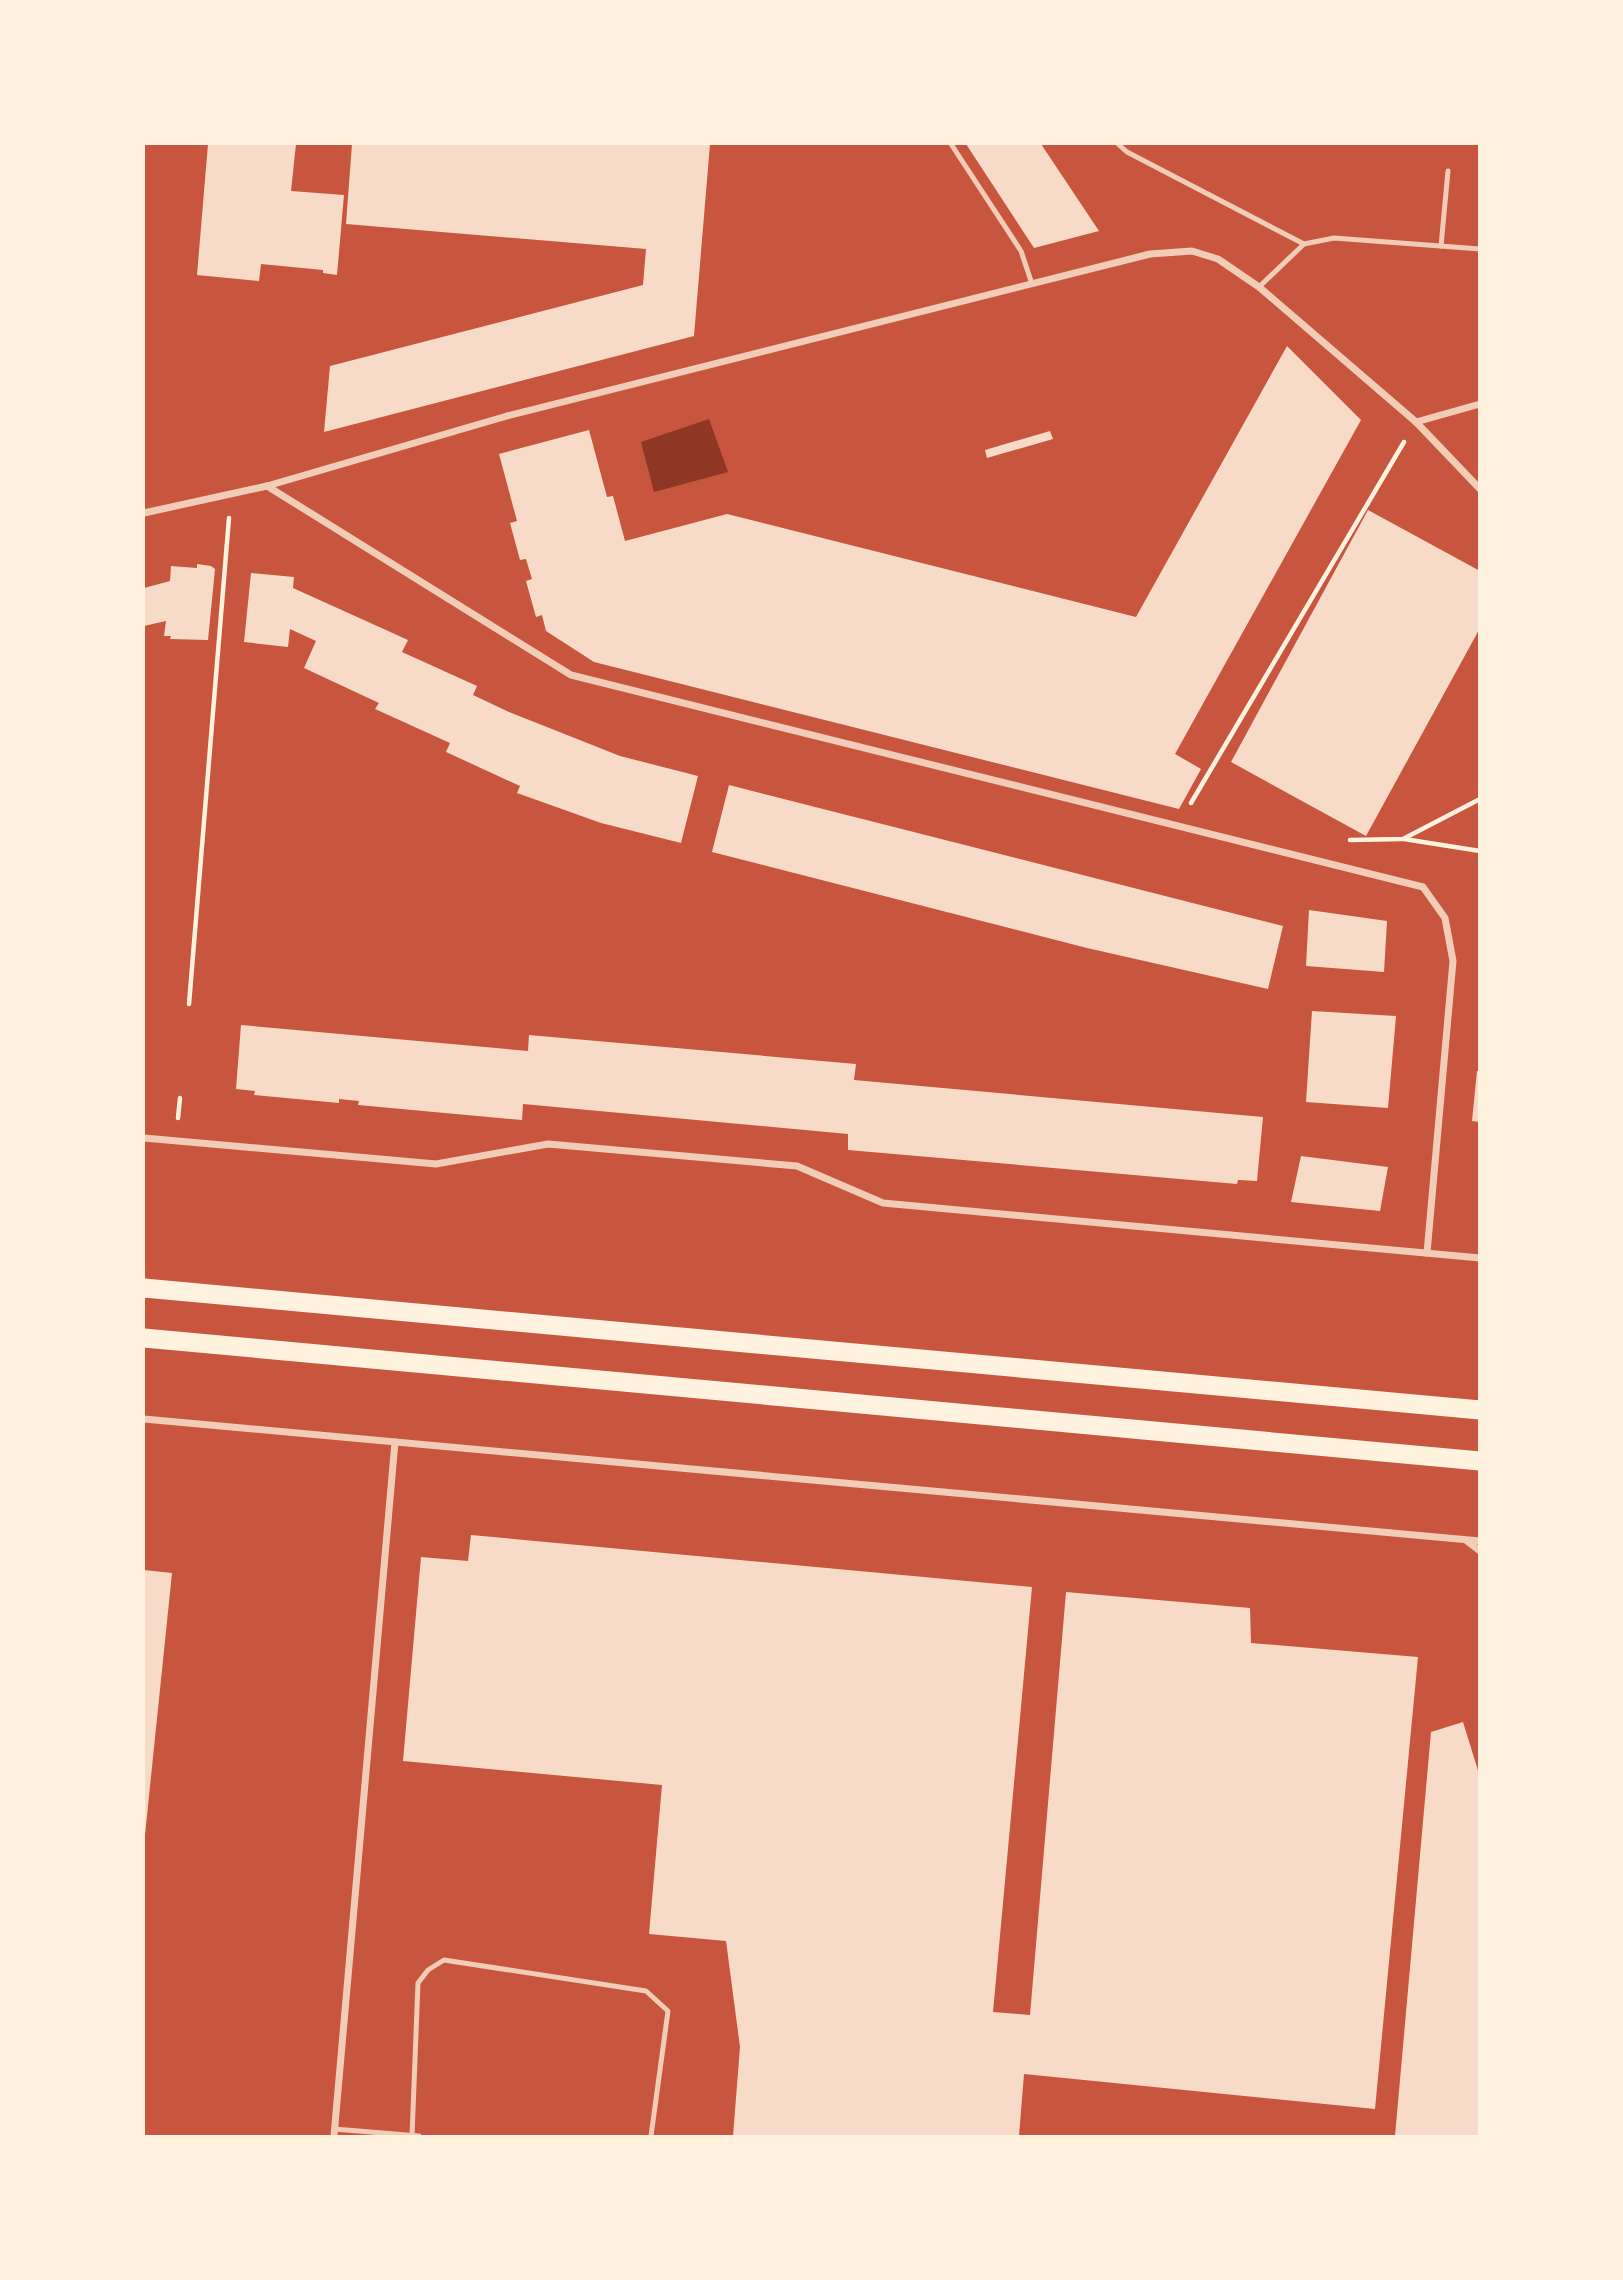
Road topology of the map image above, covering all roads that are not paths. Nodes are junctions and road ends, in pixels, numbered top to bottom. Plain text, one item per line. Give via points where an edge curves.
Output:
1 (951, 144) edge
2 (1118, 144) edge
3 (1448, 171) dead end
4 (1304, 244) junction
5 (1441, 246) junction
6 (1479, 249) edge
7 (1032, 284) junction
8 (1259, 287) junction
9 (1479, 404) edge
10 (1416, 422) junction
11 (267, 486) junction
12 (1479, 489) edge
13 (144, 513) edge
14 (144, 1138) edge
15 (1427, 1253) junction
16 (1479, 1258) edge
17 (144, 1288) edge
18 (144, 1338) edge
19 (1479, 1410) edge
20 (144, 1419) edge
21 (395, 1442) junction
22 (1479, 1461) edge
23 (1466, 1540) junction
24 (1479, 1541) edge
25 (1479, 1551) edge
26 (334, 2133) edge
27 (412, 2136) edge
28 (418, 2137) edge
29 (651, 2137) edge

1 - 7 lane via 1021,251
2 - 4 lane
3 - 5 lane
4 - 5 lane via 1334,238
4 - 8 lane
5 - 6 lane
7 - 8 street via 1150,254 1192,251 1218,259
7 - 11 street via 507,416
8 - 10 street
9 - 10 street
10 - 12 street
11 - 13 street
11 - 15 street via 571,675 1423,887 1445,918 1453,961
14 - 15 street via 436,1164 548,1144 797,1166 883,1203
15 - 16 street
17 - 19 highway
18 - 22 highway
20 - 21 street
21 - 23 street
21 - 26 street
23 - 24 street
23 - 25 street
26 - 27 lane
27 - 28 lane
27 - 29 lane via 418,1983 444,1961 646,1991 668,2011

